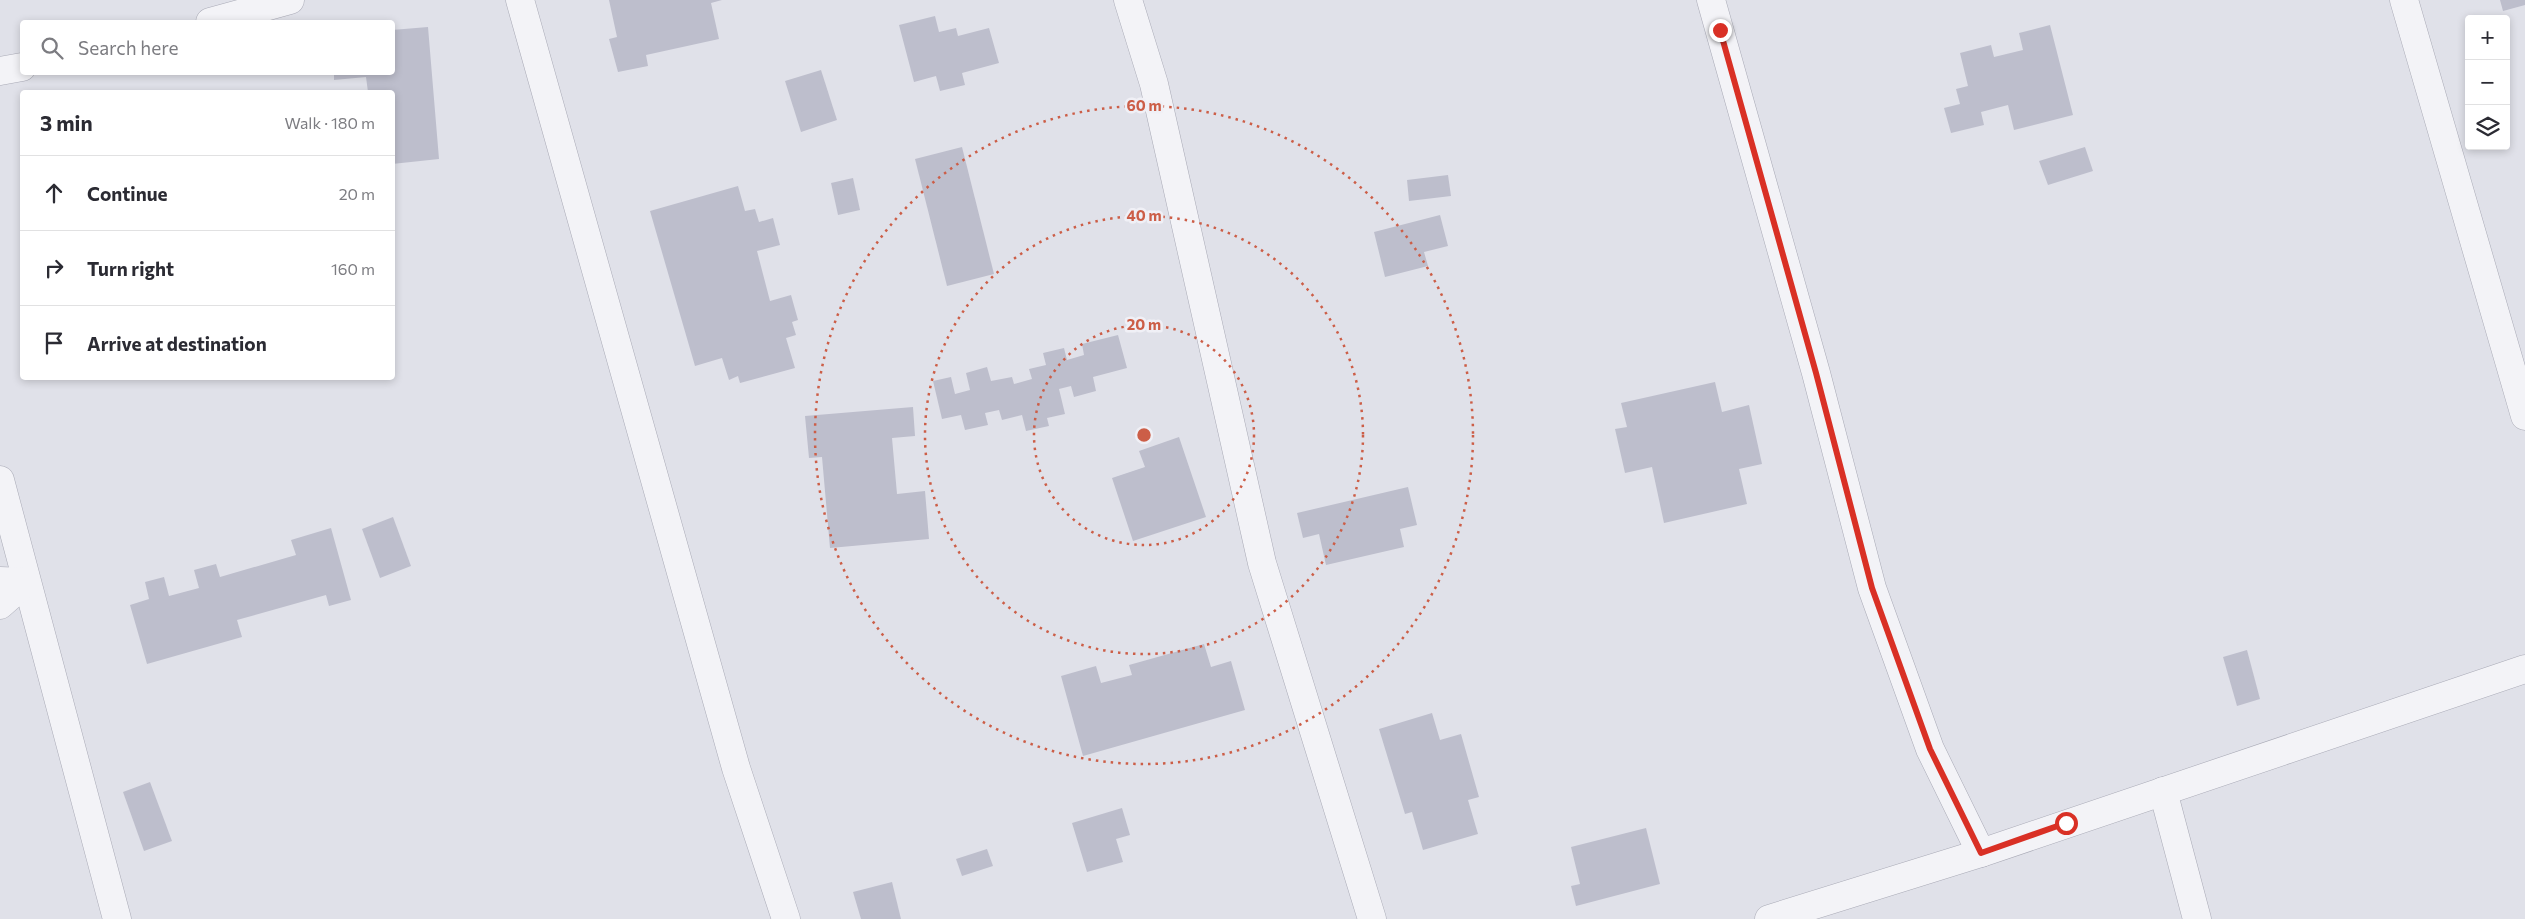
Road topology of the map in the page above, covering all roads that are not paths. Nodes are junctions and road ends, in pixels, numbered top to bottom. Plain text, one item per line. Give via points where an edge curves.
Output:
1 (290, 0) edge
2 (520, 0) edge
3 (1128, 0) edge
4 (1711, 0) edge
5 (2404, 0) edge
6 (217, 20) edge
7 (20, 67) edge
8 (0, 71) edge
9 (2525, 416) edge
10 (0, 480) edge
11 (13, 581) edge
12 (0, 605) edge
13 (2525, 670) edge
14 (2162, 791) junction
15 (1981, 853) junction
16 (117, 919) edge
17 (786, 919) edge
18 (1372, 919) edge
19 (1769, 919) edge
20 (2197, 919) edge

1 - 6 street
2 - 17 street via 736,768
3 - 18 street via 1154,84 1262,563
4 - 15 street via 1816,373 1872,588 1930,749
5 - 9 street
7 - 8 street
10 - 11 street
11 - 12 street
11 - 16 street
13 - 14 street
14 - 15 street
14 - 20 street
15 - 19 street

